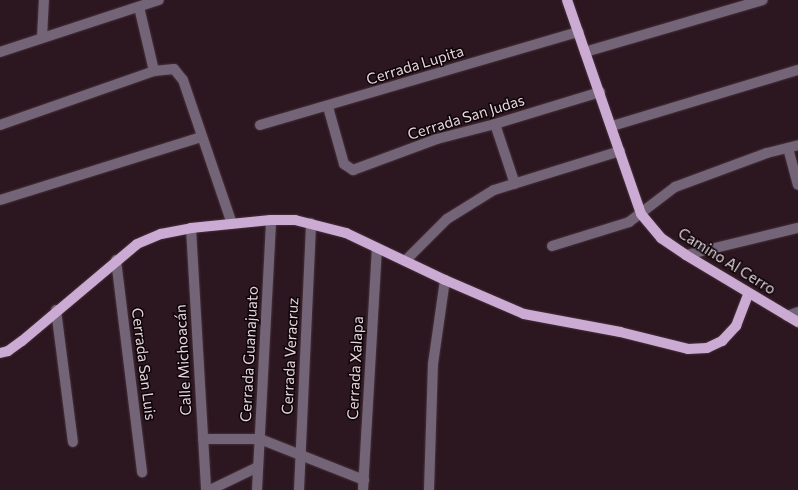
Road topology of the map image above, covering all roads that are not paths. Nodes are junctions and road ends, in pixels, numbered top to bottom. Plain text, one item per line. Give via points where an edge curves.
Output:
1 (44, 0) edge
2 (159, 0) edge
3 (567, 0) edge
4 (763, 0) edge
5 (141, 3) edge
6 (578, 32) junction
7 (42, 38) junction
8 (0, 52) edge
9 (585, 52) junction
10 (798, 70) edge
11 (154, 71) junction
12 (600, 92) junction
13 (328, 107) junction
14 (495, 124) junction
15 (0, 125) edge
16 (260, 125) dead end
17 (612, 126) junction
18 (201, 137) junction
19 (798, 145) edge
20 (788, 148) junction
21 (620, 150) junction
22 (515, 184) junction
23 (798, 185) edge
24 (0, 200) edge
25 (640, 214) junction
26 (271, 220) junction
27 (311, 223) junction
28 (232, 224) junction
29 (191, 228) junction
30 (798, 228) edge
31 (552, 246) dead end
32 (377, 248) junction
33 (686, 256) junction
34 (116, 260) junction
35 (405, 262) junction
36 (445, 280) junction
37 (748, 294) junction
38 (56, 310) junction
39 (798, 312) edge
40 (787, 316) junction
41 (798, 322) edge
42 (0, 353) edge
43 (203, 438) junction
44 (260, 439) junction
45 (73, 442) dead end
46 (300, 457) junction
47 (258, 467) junction
48 (142, 472) dead end
49 (364, 485) edge
50 (206, 490) edge
51 (210, 490) edge
52 (257, 490) edge
53 (299, 490) edge
54 (428, 490) edge

1 - 7 street
2 - 5 street
3 - 6 main road
4 - 9 street
5 - 7 street
5 - 11 street
6 - 9 main road
6 - 13 street, Cerrada Lupita
7 - 8 street
9 - 12 main road
10 - 17 street
11 - 15 street
11 - 18 street via 174,69 183,80
12 - 14 street, Cerrada San Judas
12 - 17 main road
13 - 14 street, Cerrada San Judas via 344,164 353,170 437,139
13 - 16 street, Cerrada Lupita
14 - 22 street
17 - 21 main road
18 - 24 street
18 - 28 street via 209,153
19 - 20 street
20 - 23 street
20 - 25 street via 726,167 675,187
21 - 22 street
21 - 25 main road
22 - 35 street via 494,190 447,219
25 - 31 street via 629,222
25 - 33 main road, Camino Al Cerro via 661,238
26 - 27 main road
26 - 28 main road
26 - 44 street, Cerrada Guanajuato
27 - 32 main road via 346,233
27 - 46 street, Cerrada Veracruz
28 - 29 main road
29 - 34 main road via 161,234 137,244
29 - 43 street, Calle Michoacán
30 - 33 street
32 - 35 main road
32 - 49 street, Cerrada Xalapa
33 - 37 main road, Camino Al Cerro
34 - 38 main road
34 - 48 street, Cerrada San Luis
35 - 36 main road
36 - 37 main road via 524,314 620,332 688,349 707,348 722,341 736,326
36 - 54 street via 433,364
37 - 40 main road, Camino Al Cerro
38 - 42 main road via 22,341 8,351
38 - 45 street
39 - 40 street
40 - 41 main road, Camino Al Cerro
43 - 44 street
43 - 50 street, Calle Michoacán
44 - 46 street
44 - 47 street, Cerrada Guanajuato
46 - 49 street
46 - 53 street, Cerrada Veracruz
47 - 51 street
47 - 52 street, Cerrada Guanajuato

